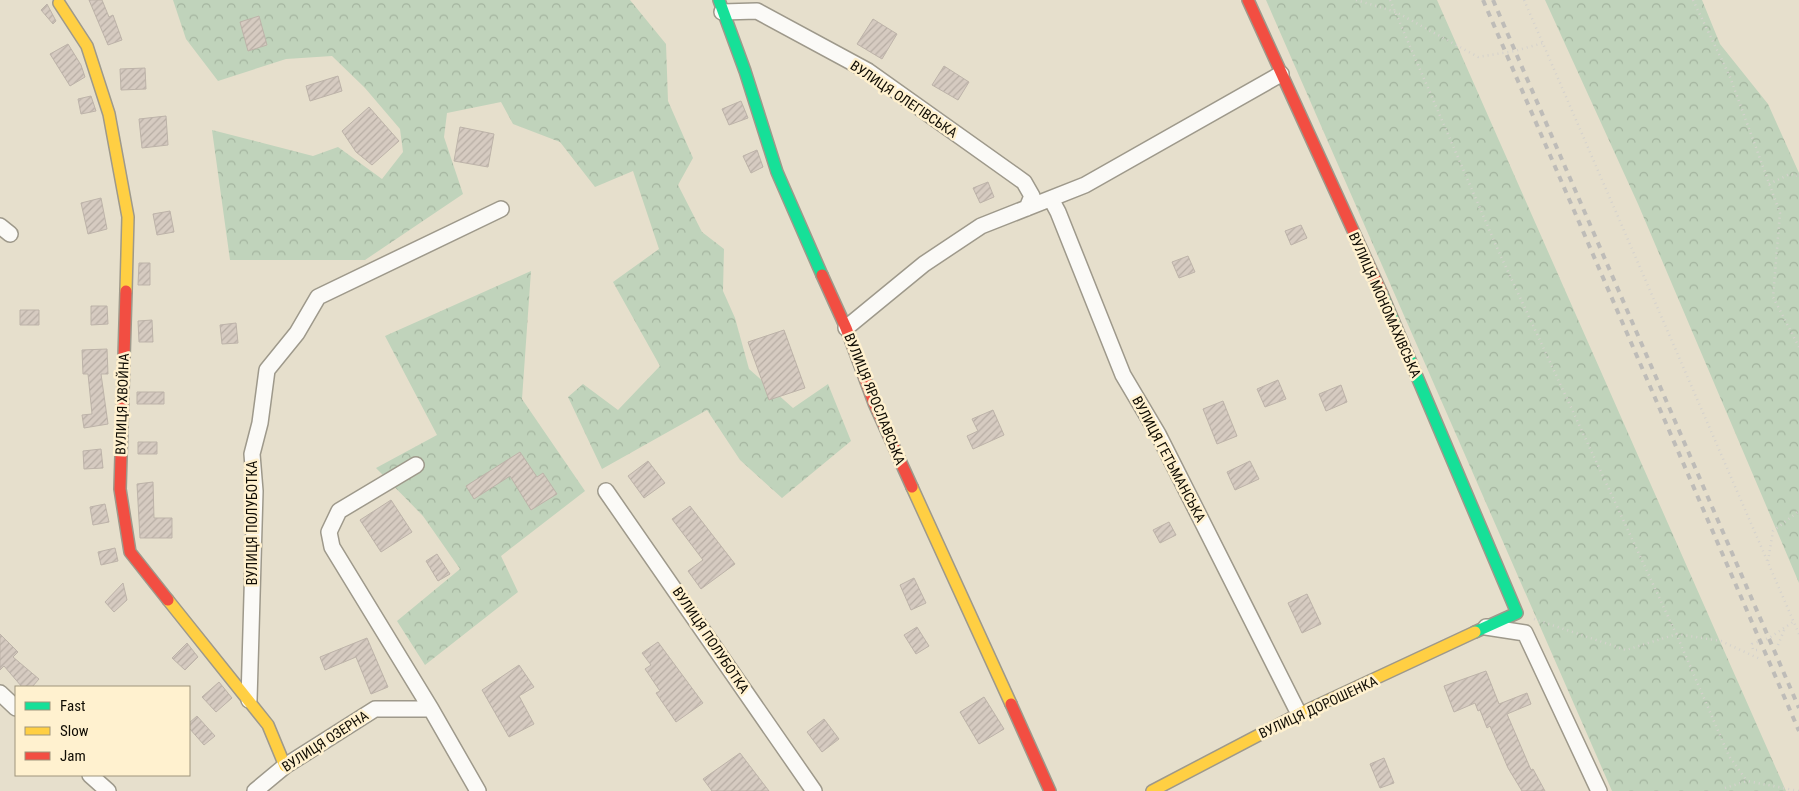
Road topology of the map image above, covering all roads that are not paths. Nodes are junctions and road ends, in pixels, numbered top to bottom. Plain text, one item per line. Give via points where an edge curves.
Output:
1 (1248, 0) edge
2 (59, 3) dead end
3 (720, 6) edge
4 (1281, 74) junction
5 (1051, 199) junction
6 (1027, 208) junction
7 (502, 209) dead end
8 (846, 328) junction
9 (416, 465) dead end
10 (606, 491) dead end
11 (1516, 613) joint
12 (1486, 627) junction
13 (0, 693) edge
14 (249, 700) junction
15 (15, 707) edge
16 (432, 709) junction
17 (1299, 714) junction
18 (285, 766) junction
19 (91, 776) edge
20 (108, 791) edge
21 (255, 791) edge
22 (478, 791) edge
23 (814, 791) edge
24 (1050, 791) edge
25 (1152, 791) edge
26 (1600, 791) edge

1 - 4 street, ВУЛИЦЯ МОНОМАХІВСЬКА
2 - 14 street, ВУЛИЦЯ ХВОЙНА via 87,46 109,114 128,217 120,489 130,552
3 - 6 street, ВУЛИЦЯ ОЛЕГІВСЬКА via 757,11 868,71 1024,182 1032,196
3 - 8 street, ВУЛИЦЯ ЯРОСЛАВСЬКА via 745,71 776,172
4 - 5 street via 1085,184
4 - 11 street, ВУЛИЦЯ МОНОМАХІВСЬКА via 1380,290
5 - 6 street via 1046,198
5 - 17 street, ВУЛИЦЯ ГЕТЬМАНСЬКА via 1123,375 1158,434
6 - 8 street via 981,226 924,264
7 - 14 street, ВУЛИЦЯ ПОЛУБОТКА via 318,297 297,334 266,370 260,423 252,454 255,491
8 - 24 street, ВУЛИЦЯ ЯРОСЛАВСЬКА via 874,403
9 - 16 street via 339,512 329,532 332,547
10 - 23 street, ВУЛИЦЯ ПОЛУБОТКА
11 - 12 street, ВУЛИЦЯ ДОРОШЕНКА
12 - 17 street, ВУЛИЦЯ ДОРОШЕНКА
12 - 26 street via 1525,633
13 - 15 street
14 - 18 street, ВУЛИЦЯ ХВОЙНА via 268,725
16 - 18 street, ВУЛИЦЯ ОЗЕРНА via 375,709
16 - 22 street
17 - 25 street, ВУЛИЦЯ ДОРОШЕНКА
18 - 21 street, ВУЛИЦЯ ОЗЕРНА
19 - 20 street

